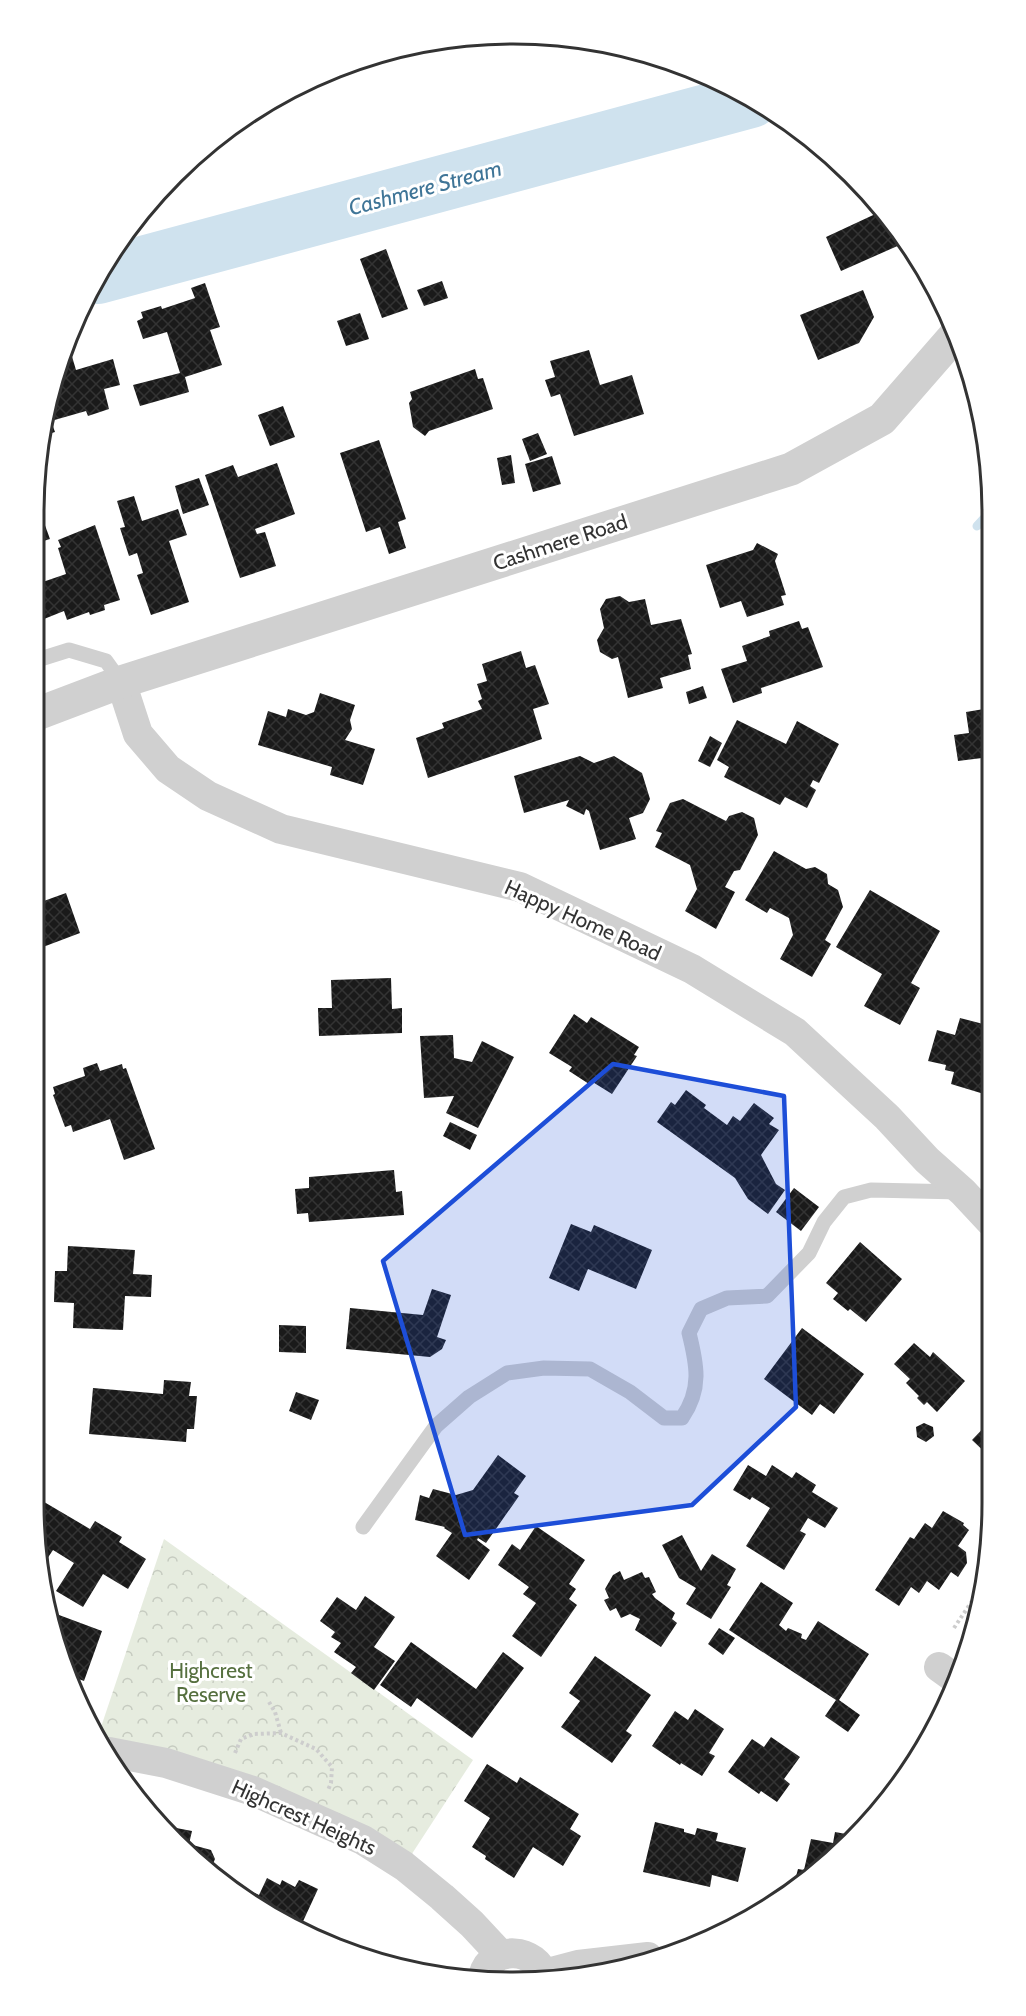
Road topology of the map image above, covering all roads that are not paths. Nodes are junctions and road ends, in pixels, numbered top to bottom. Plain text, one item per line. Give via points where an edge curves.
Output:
1 (950, 341) edge
2 (44, 658) edge
3 (121, 682) junction
4 (44, 711) edge
5 (963, 1192) junction
6 (982, 1212) edge
7 (363, 1527) dead end
8 (116, 1753) edge
9 (618, 1960) edge
10 (492, 1965) edge
11 (566, 1969) edge
12 (541, 1971) edge

1 - 3 street, Cashmere Road via 882,419 791,469
2 - 3 lane via 69,650 106,661
3 - 4 street, Cashmere Road
3 - 5 street, Happy Home Road via 138,734 168,769 208,796 281,829 520,887 692,969 795,1032
5 - 6 street, Happy Home Road
5 - 7 lane via 871,1190 844,1197 824,1222 809,1253 767,1296 727,1298 701,1309 689,1333 697,1366 693,1403 682,1418 664,1418 590,1369 544,1368 507,1373 469,1397 436,1426
8 - 10 street, Highcrest Heights via 166,1763 253,1791 363,1840 404,1866 472,1924
9 - 11 street
10 - 12 street via 516,1953 536,1961

